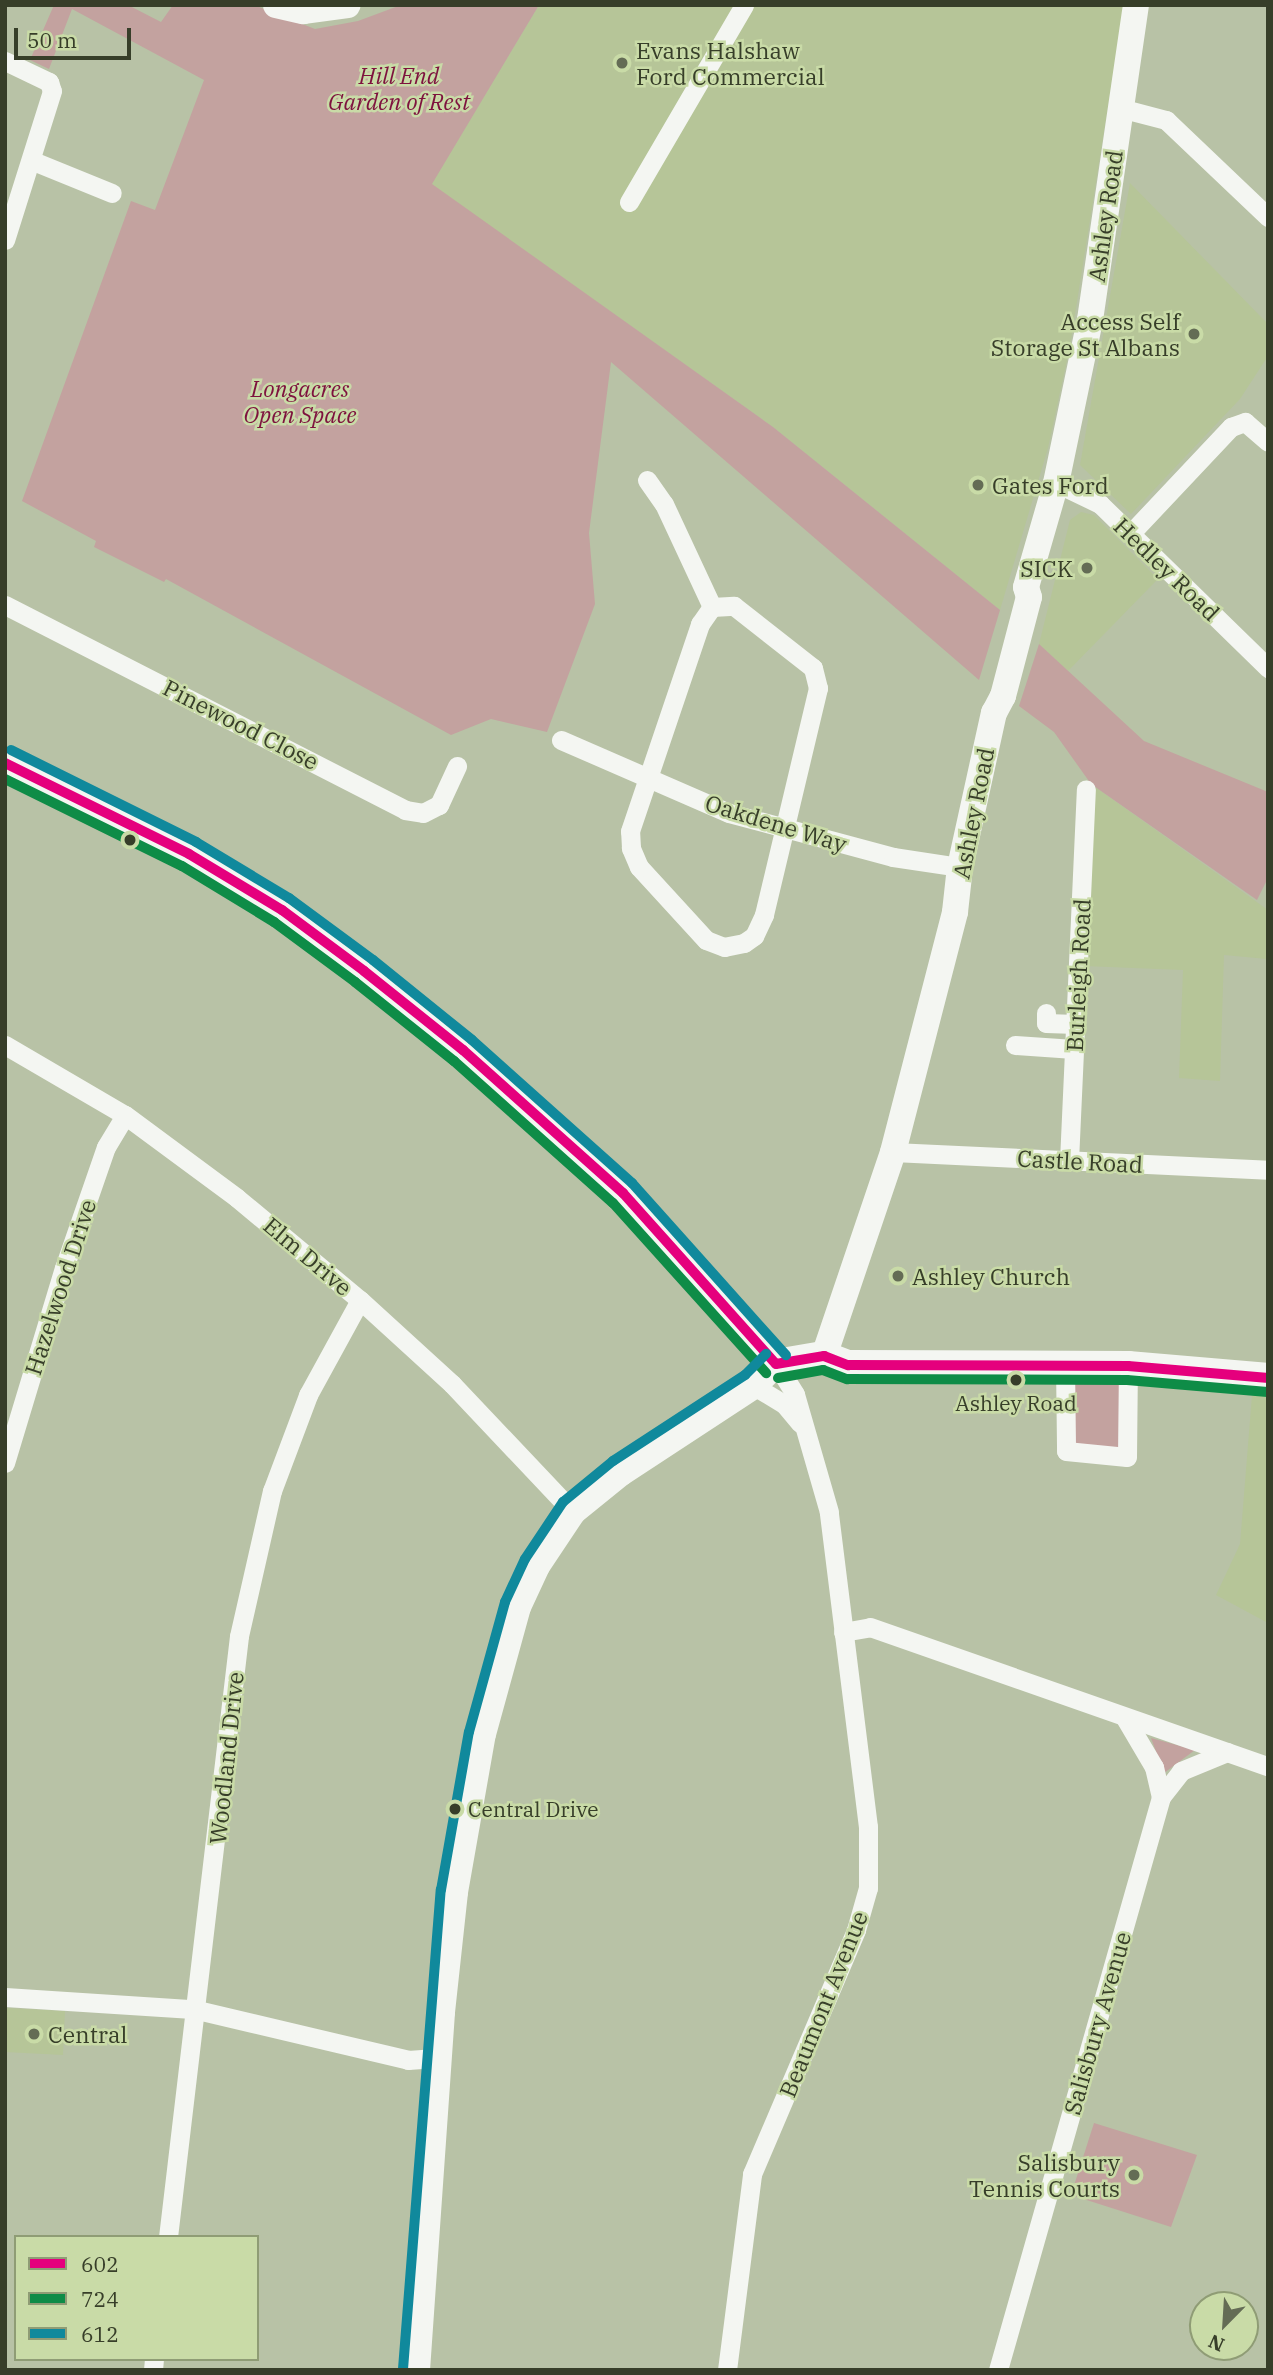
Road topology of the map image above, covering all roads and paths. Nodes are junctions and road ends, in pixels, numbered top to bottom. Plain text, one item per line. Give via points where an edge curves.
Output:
1 (276, 5) edge
2 (348, 5) edge
3 (744, 5) edge
4 (1136, 5) edge
5 (5, 61) edge
6 (1121, 108) junction
7 (33, 161) junction
8 (112, 193) dead end
9 (629, 202) dead end
10 (1268, 217) edge
11 (6, 237) edge
12 (1268, 442) edge
13 (647, 481) dead end
14 (1056, 483) junction
15 (1130, 533) junction
16 (5, 605) edge
17 (712, 607) junction
18 (1268, 668) edge
19 (561, 740) dead end
20 (5, 763) edge
21 (457, 766) dead end
22 (647, 779) junction
23 (1086, 789) dead end
24 (785, 829) junction
25 (960, 867) junction
26 (1046, 1013) dead end
27 (1076, 1024) junction
28 (5, 1045) edge
29 (1015, 1045) dead end
30 (1074, 1049) junction
31 (125, 1115) junction
32 (893, 1152) junction
33 (1069, 1161) junction
34 (1268, 1170) edge
35 (360, 1300) junction
36 (824, 1356) junction
37 (776, 1364) junction
38 (1065, 1364) junction
39 (1128, 1366) junction
40 (1268, 1378) edge
41 (754, 1386) junction
42 (802, 1427) junction
43 (5, 1463) edge
44 (573, 1512) junction
45 (843, 1632) junction
46 (1125, 1718) junction
47 (1227, 1752) junction
48 (1268, 1766) edge
49 (1161, 1797) junction
50 (5, 1997) edge
51 (193, 2010) junction
52 (439, 2058) junction
53 (168, 2235) edge
54 (417, 2370) edge
55 (727, 2370) edge
56 (998, 2370) edge

1 - 2 street via 303,11
3 - 9 street
4 - 6 street, Ashley Road
5 - 7 street via 51,86
6 - 10 street via 1166,120
6 - 14 street, Ashley Road via 1090,320
7 - 8 street
7 - 11 street
12 - 15 street via 1245,422 1231,427
13 - 17 street via 664,504
14 - 15 street, Hedley Road via 1100,504
14 - 25 street, Ashley Road via 1026,587 1029,597 1008,644
15 - 18 street, Hedley Road
16 - 21 street, Pinewood Close via 405,810 423,813 439,805
17 - 22 street via 701,625
17 - 24 street via 734,606 746,611 813,668 818,688
19 - 22 street, Oakdene Way
20 - 37 main road via 189,854 282,910 364,971 463,1050 623,1193
22 - 24 street, Oakdene Way via 729,813
22 - 24 street via 630,831 639,867 706,940 724,947 754,936
23 - 27 street, Burleigh Road
24 - 25 street, Oakdene Way via 893,857
25 - 32 street, Ashley Road via 955,912
26 - 27 street via 1045,1023
27 - 30 street, Burleigh Road
28 - 31 street, Elm Drive
29 - 30 street
30 - 33 street, Burleigh Road
31 - 35 street, Elm Drive via 237,1198
31 - 43 street, Hazelwood Drive via 106,1147 64,1268
32 - 33 street, Castle Road
32 - 36 street, Ashley Road via 878,1208
33 - 34 street, Castle Road
35 - 44 street, Elm Drive via 452,1384
35 - 51 street, Woodland Drive via 308,1395 272,1491 239,1636
36 - 37 main road
36 - 38 main road via 848,1366
37 - 41 street
37 - 42 street, Beaumont Avenue via 795,1394
38 - 39 main road
38 - 39 street via 1066,1451 1127,1457
39 - 40 main road
41 - 42 street, Beaumont Avenue via 794,1413
41 - 44 street via 621,1473
42 - 45 street, Beaumont Avenue via 829,1512
44 - 52 street via 537,1566 518,1607 483,1734 456,1892
45 - 46 street via 870,1627
45 - 55 street, Beaumont Avenue via 867,1827 868,1888 856,1930 752,2174
46 - 47 street
46 - 49 street via 1154,1767
47 - 48 street
47 - 49 street, Salisbury Avenue via 1181,1771
49 - 56 street, Salisbury Avenue
50 - 51 street
51 - 52 street via 408,2060
51 - 53 street, Woodland Drive
52 - 54 street

